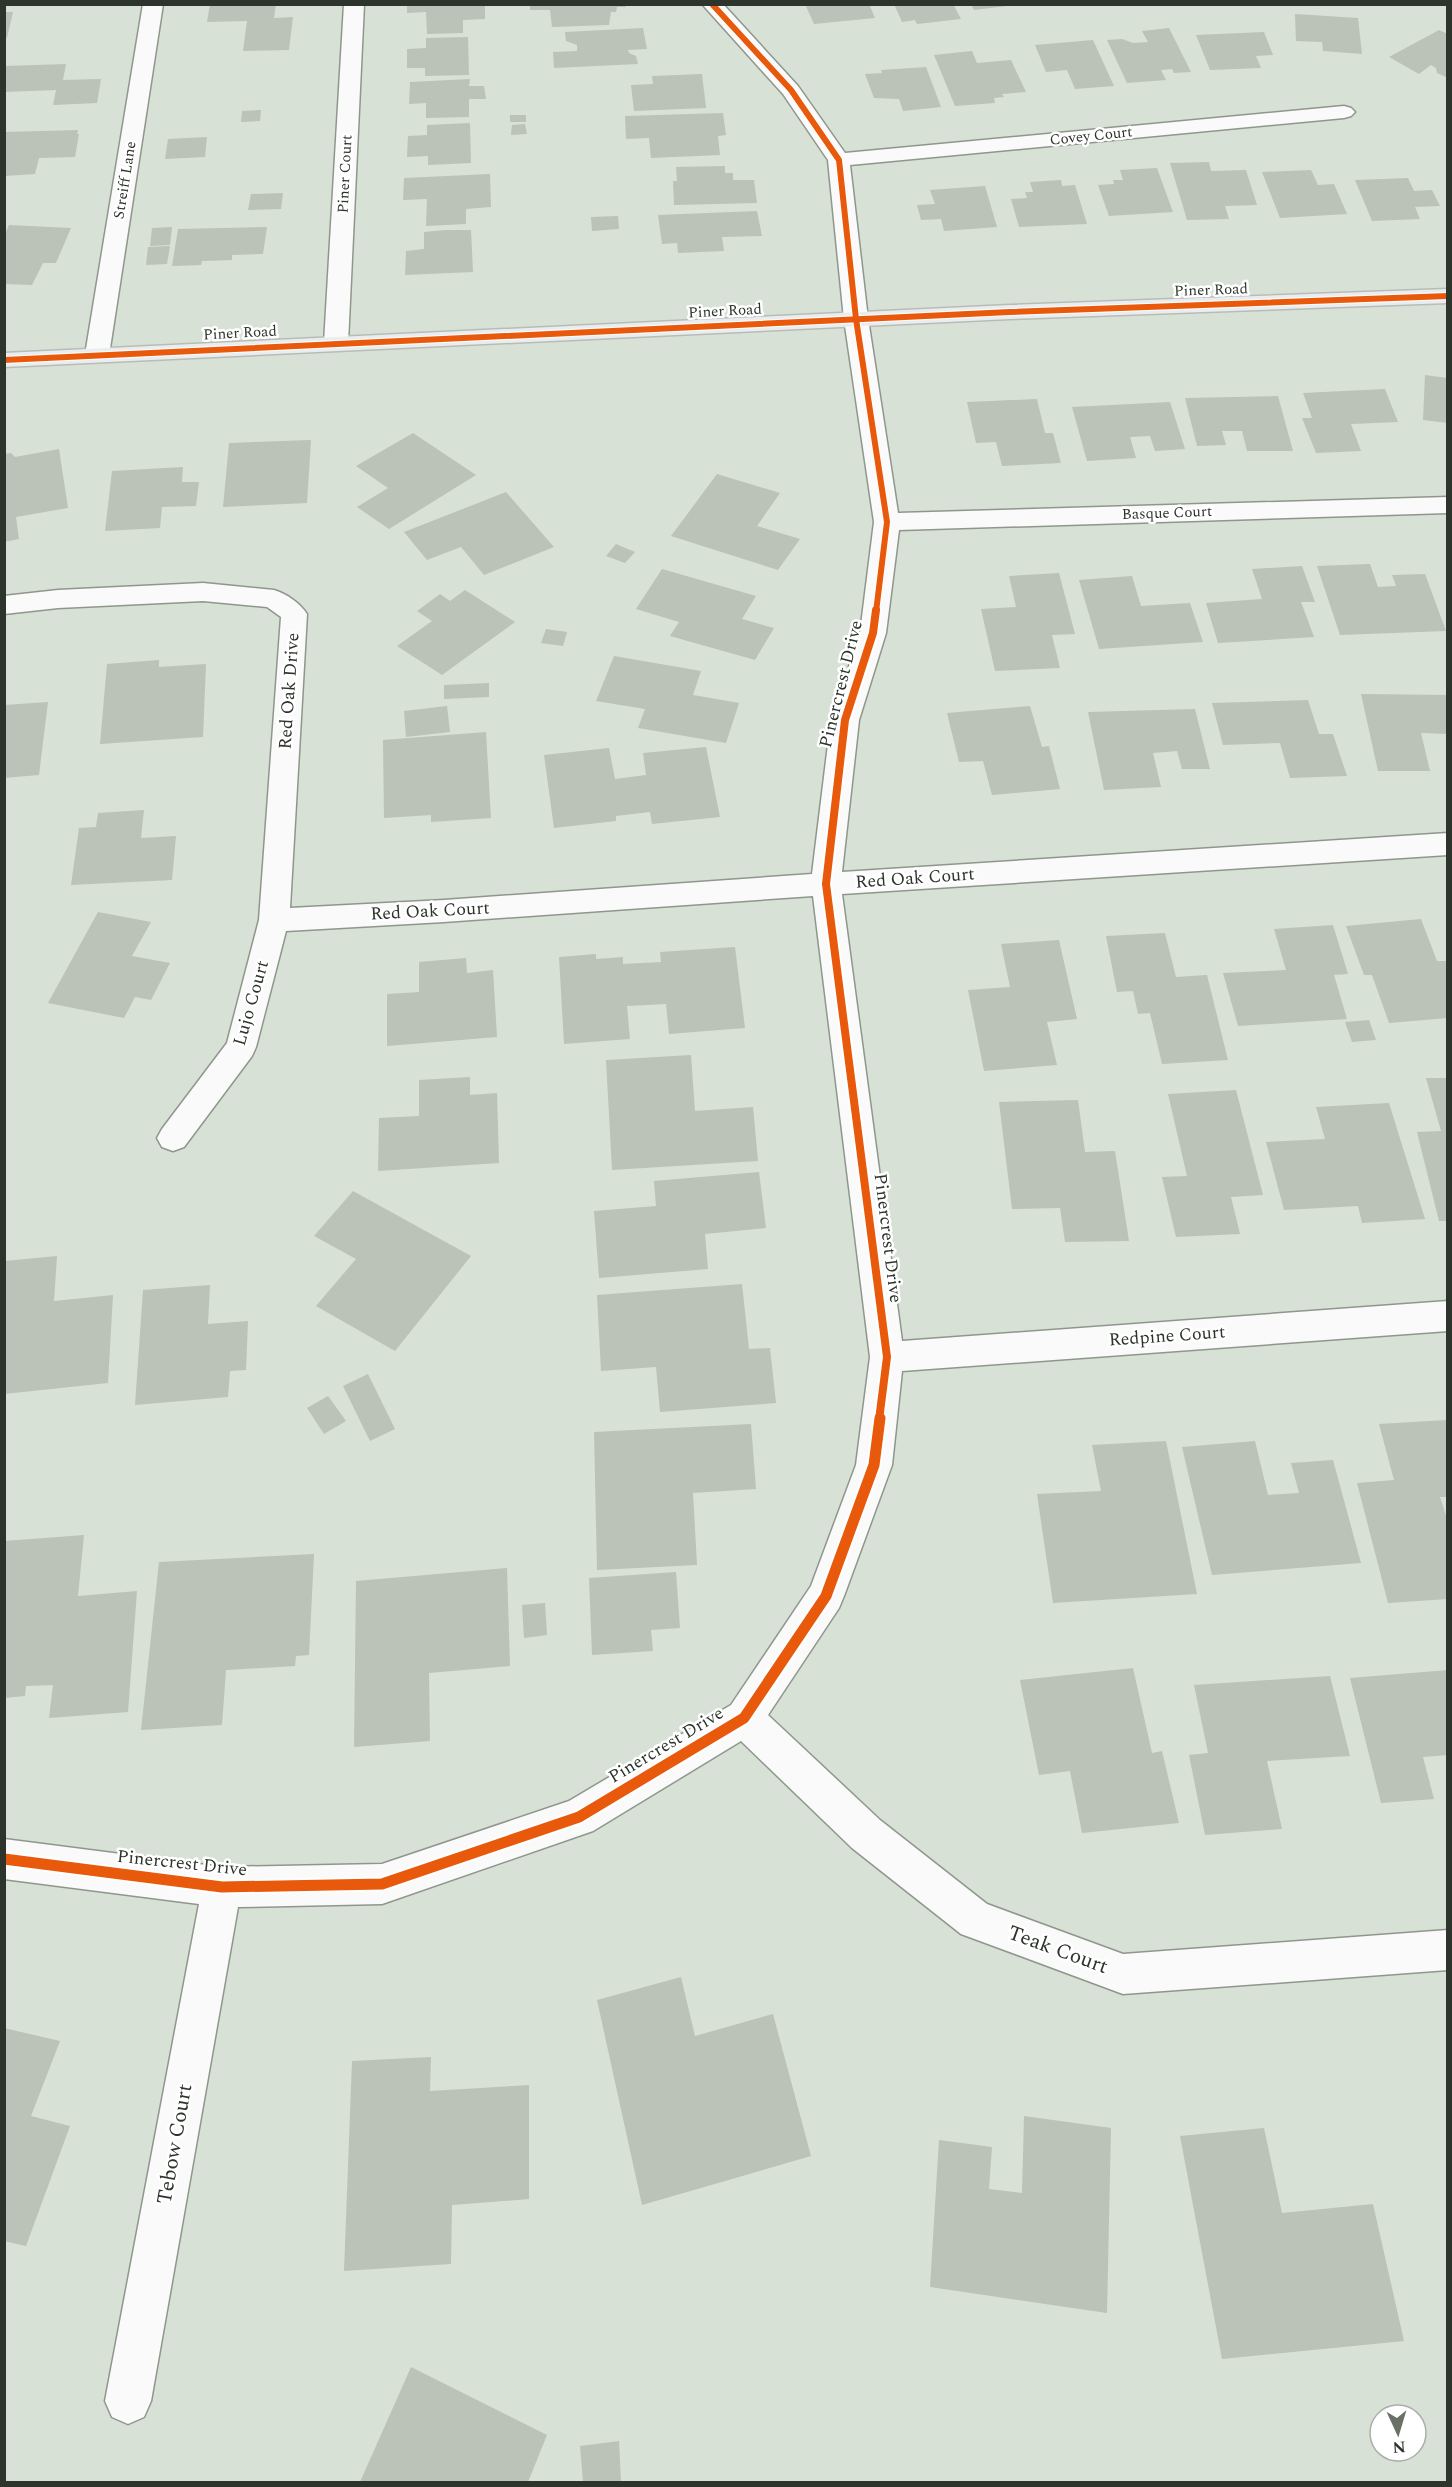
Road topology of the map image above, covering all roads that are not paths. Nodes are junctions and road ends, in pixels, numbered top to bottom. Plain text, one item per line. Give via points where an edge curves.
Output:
1 (153, 4) edge
2 (354, 4) edge
3 (712, 4) edge
4 (1344, 112) dead end
5 (839, 160) junction
6 (1448, 296) edge
7 (856, 319) junction
8 (336, 343) junction
9 (97, 355) junction
10 (4, 360) edge
11 (1448, 505) edge
12 (886, 522) junction
13 (4, 606) edge
14 (1448, 844) edge
15 (826, 884) junction
16 (274, 920) junction
17 (173, 1138) dead end
18 (1448, 1316) edge
19 (887, 1357) junction
20 (744, 1718) junction
21 (4, 1859) edge
22 (222, 1887) junction
23 (1448, 1950) edge
24 (128, 2401) dead end

1 - 9 street, Streiff Lane
2 - 8 street, Piner Court
3 - 5 street, Pinercrest Drive via 791,90
4 - 5 street, Covey Court
5 - 7 street, Pinercrest Drive
6 - 7 main road, Piner Road
7 - 8 main road, Piner Road
7 - 12 street, Pinercrest Drive
8 - 9 main road, Piner Road
9 - 10 main road, Piner Road
11 - 12 street, Basque Court
12 - 15 street, Pinercrest Drive via 873,633 845,720
13 - 16 street, Red Oak Drive via 58,599 203,592 274,599 294,614
14 - 15 street, Red Oak Court
15 - 16 street, Red Oak Court
15 - 19 street, Pinercrest Drive
16 - 17 street, Lujo Court via 241,1047
18 - 19 street, Redpine Court
19 - 20 street, Pinercrest Drive via 874,1465 826,1596
20 - 22 street, Pinercrest Drive via 579,1817 382,1884
20 - 23 street, Teak Court via 866,1834 975,1920 1123,1974
21 - 22 street, Pinercrest Drive
22 - 24 street, Tebow Court

